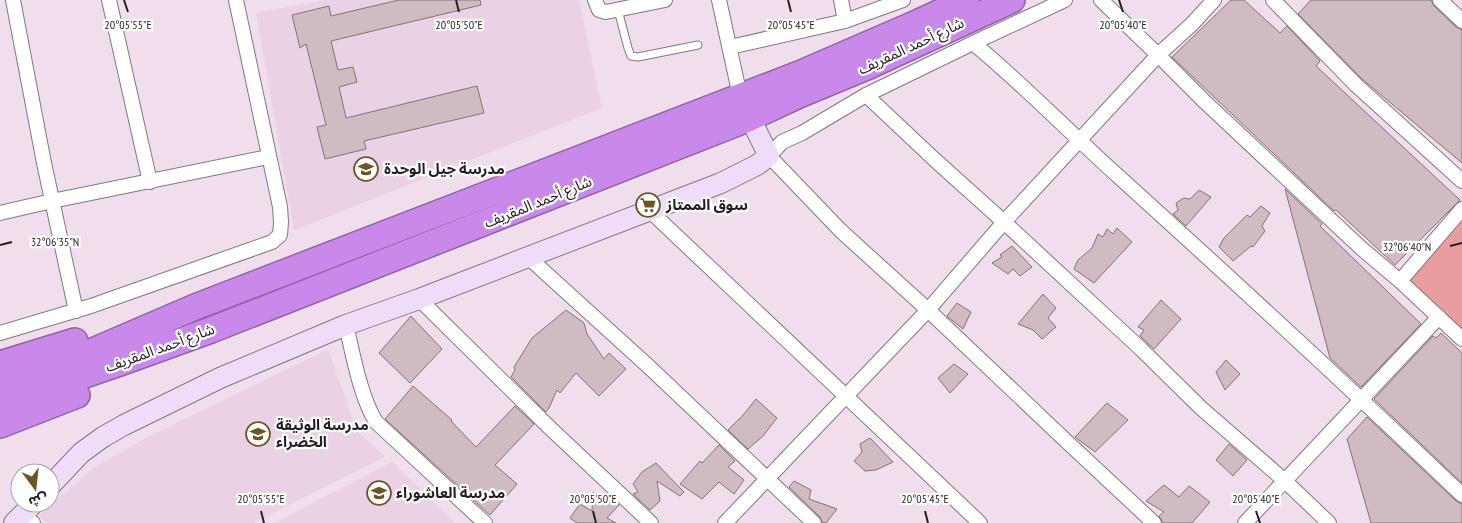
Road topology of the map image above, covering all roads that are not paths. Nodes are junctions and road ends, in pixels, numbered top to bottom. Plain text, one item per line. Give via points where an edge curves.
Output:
1 (13, 0) edge
2 (109, 0) edge
3 (236, 0) edge
4 (595, 0) edge
5 (665, 0) edge
6 (719, 0) edge
7 (841, 0) edge
8 (903, 0) edge
9 (966, 0) edge
10 (1012, 0) edge
11 (1065, 0) edge
12 (1101, 0) edge
13 (1214, 0) edge
14 (1273, 0) edge
15 (1440, 0) edge
16 (618, 10) junction
17 (845, 21) junction
18 (1462, 21) edge
19 (973, 43) junction
20 (698, 45) dead end
21 (730, 48) junction
22 (1158, 55) junction
23 (866, 96) junction
24 (745, 107) junction
25 (1079, 140) junction
26 (769, 156) junction
27 (268, 157) junction
28 (1462, 181) edge
29 (150, 182) junction
30 (52, 201) junction
31 (1462, 209) edge
32 (649, 210) junction
33 (0, 213) edge
34 (1004, 222) junction
35 (528, 257) junction
36 (1400, 281) junction
37 (419, 299) junction
38 (195, 307) junction
39 (928, 310) junction
40 (76, 311) junction
41 (1439, 316) junction
42 (346, 325) junction
43 (211, 330) junction
44 (0, 333) edge
45 (1462, 339) edge
46 (0, 364) edge
47 (53, 376) junction
48 (0, 383) edge
49 (845, 396) junction
50 (1362, 400) junction
51 (2, 420) edge
52 (60, 475) edge
53 (767, 478) junction
54 (1285, 481) junction
55 (1462, 495) edge
56 (485, 523) edge
57 (651, 523) edge
58 (724, 523) edge
59 (814, 523) edge
60 (980, 523) edge
61 (1154, 523) edge
62 (1245, 523) edge
63 (1329, 523) edge

1 - 30 street
2 - 29 street
3 - 27 street
4 - 16 street via 602,12
5 - 16 street
6 - 21 street
7 - 17 street
8 - 17 street
9 - 24 highway, شارع أحمد المقريف via 799,74
10 - 24 highway, شارع أحمد المقريف via 799,95
11 - 19 street
12 - 22 street
13 - 22 street
14 - 28 street via 1356,85
15 - 18 street
16 - 20 lane via 632,56
17 - 21 street
19 - 23 street
19 - 25 street
21 - 24 street
22 - 25 street
22 - 36 street via 1204,102
23 - 26 street via 782,142
23 - 34 street
24 - 26 street
24 - 38 highway, شارع أحمد المقريف
24 - 43 highway, شارع أحمد المقريف
25 - 34 street
25 - 50 street
26 - 32 street via 721,183
26 - 39 street via 842,231
27 - 29 street
27 - 40 street via 281,222 280,234 272,242
29 - 30 street
30 - 33 street
30 - 40 street
31 - 36 street
32 - 35 street
32 - 49 street
34 - 39 street
34 - 54 street via 1202,408
35 - 37 street
35 - 53 street
36 - 41 street
37 - 42 street
37 - 57 street
38 - 46 highway
38 - 47 highway, شارع أحمد المقريف via 88,353
39 - 49 street
39 - 61 street
40 - 44 street
41 - 45 street
41 - 50 street
42 - 52 street via 220,378 124,425 81,453
42 - 56 street via 370,413 376,422
43 - 47 highway, شارع أحمد المقريف
43 - 51 highway via 129,374
47 - 48 highway
47 - 51 highway
49 - 53 street
49 - 60 street
50 - 54 street
50 - 55 street
53 - 58 street
53 - 59 street
54 - 62 street
54 - 63 street

